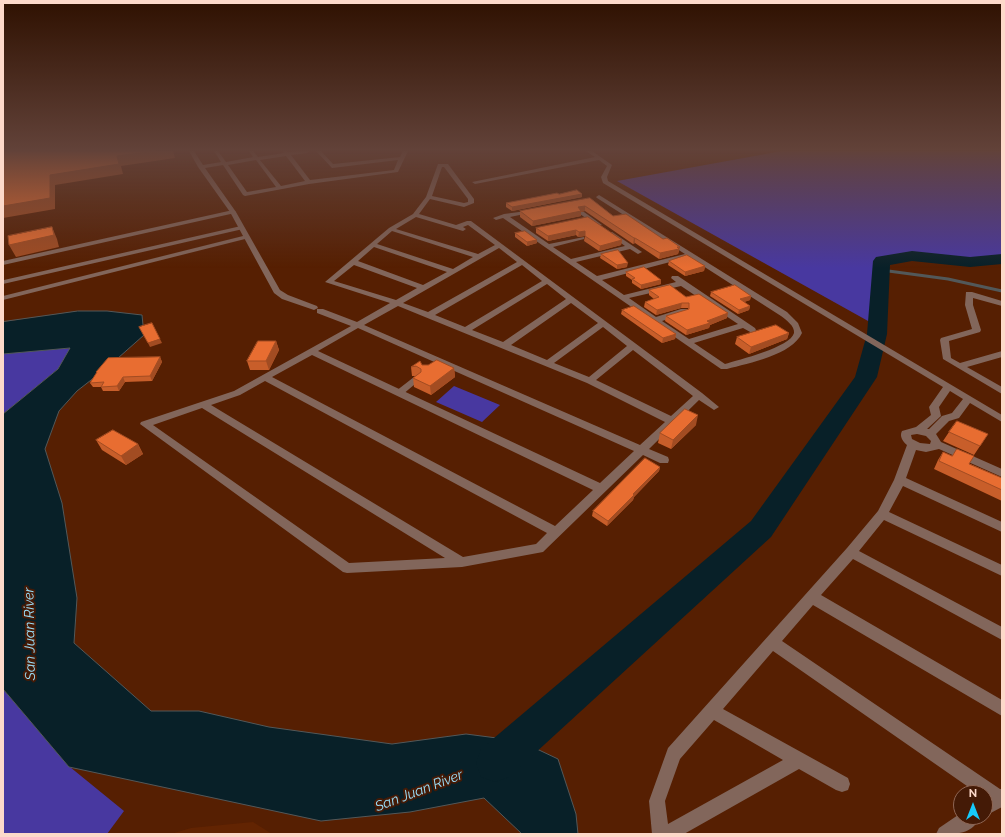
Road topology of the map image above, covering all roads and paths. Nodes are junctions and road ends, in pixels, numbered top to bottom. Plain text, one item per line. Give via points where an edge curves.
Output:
1 (217, 190) edge
2 (242, 190) edge
3 (268, 190) edge
4 (431, 190) edge
5 (465, 190) edge
6 (618, 190) edge
7 (623, 193) junction
8 (429, 197) junction
9 (541, 209) edge
10 (232, 212) junction
11 (415, 215) junction
12 (582, 217) edge
13 (241, 228) junction
14 (391, 229) junction
15 (247, 237) junction
16 (582, 238) dead end
17 (373, 244) junction
18 (500, 245) junction
19 (548, 246) junction
20 (631, 247) junction
21 (638, 252) dead end
22 (690, 255) junction
23 (480, 257) junction
24 (570, 261) junction
25 (353, 262) junction
26 (522, 262) junction
27 (3, 263) edge
28 (453, 271) junction
29 (675, 278) dead end
30 (596, 279) junction
31 (547, 280) junction
32 (4, 282) edge
33 (682, 283) junction
34 (423, 288) junction
35 (623, 297) junction
36 (3, 298) edge
37 (572, 299) junction
38 (397, 303) junction
39 (1002, 304) edge
40 (684, 310) edge
41 (429, 315) junction
42 (655, 320) junction
43 (603, 323) junction
44 (357, 325) junction
45 (744, 325) junction
46 (464, 330) junction
47 (752, 330) dead end
48 (687, 342) junction
49 (633, 345) junction
50 (504, 346) junction
51 (311, 351) junction
52 (1002, 354) edge
53 (547, 364) junction
54 (959, 366) junction
55 (264, 377) junction
56 (417, 379) edge
57 (590, 381) junction
58 (949, 386) junction
59 (1002, 391) edge
60 (399, 393) junction
61 (699, 395) junction
62 (969, 398) junction
63 (204, 405) junction
64 (714, 407) dead end
65 (1002, 418) edge
66 (672, 421) junction
67 (919, 430) junction
68 (930, 434) junction
69 (913, 444) junction
70 (936, 444) junction
71 (641, 450) junction
72 (664, 460) dead end
73 (1002, 473) edge
74 (900, 480) junction
75 (602, 489) junction
76 (882, 514) junction
77 (1002, 527) edge
78 (556, 532) junction
79 (851, 552) junction
80 (462, 562) junction
81 (1002, 571) edge
82 (812, 596) junction
83 (1002, 634) edge
84 (772, 642) junction
85 (1002, 708) edge
86 (712, 710) junction
87 (799, 760) junction
88 (842, 784) dead end
89 (1001, 798) edge
90 (959, 825) edge
91 (661, 834) edge
92 (667, 834) edge
93 (945, 834) edge

1 - 10 street
2 - 3 street via 245,194
4 - 8 street
5 - 8 street via 471,203 464,205
6 - 7 street
7 - 22 street via 595,198
7 - 58 street
8 - 11 street
9 - 19 street via 500,217 530,230
10 - 13 street
10 - 27 lane
11 - 14 street
11 - 18 street via 457,227 469,222
12 - 20 street via 589,218
13 - 15 street
13 - 32 lane
14 - 17 street
14 - 23 street
15 - 36 lane
15 - 44 street via 277,291 285,297
16 - 19 street
17 - 25 street
17 - 28 street
18 - 23 street
18 - 26 street
19 - 24 street
20 - 21 street
20 - 24 street
22 - 30 street
22 - 48 street via 784,314 796,325 798,334 795,341 778,349 724,367
23 - 28 street
24 - 30 street
25 - 34 street
25 - 38 street via 329,282
26 - 31 street
26 - 41 street
28 - 34 street
29 - 33 street
30 - 35 street
31 - 37 street
31 - 46 street
33 - 35 street
33 - 45 street
34 - 38 street
35 - 42 street
37 - 43 street
37 - 50 street
38 - 41 street
38 - 44 street
39 - 54 street via 969,294 969,305 977,330 944,340 947,359
40 - 42 street
41 - 46 street
42 - 48 street
43 - 49 street
43 - 53 street
44 - 51 street
44 - 71 street via 436,364
45 - 47 street
45 - 48 street
46 - 50 street
49 - 57 street
49 - 61 street
50 - 53 street
51 - 55 street
51 - 60 street
52 - 54 street
53 - 57 street
54 - 59 street
55 - 63 street via 237,393
55 - 78 street
56 - 60 lane
57 - 66 street
58 - 62 street
58 - 67 street via 934,407 936,416
60 - 75 street
61 - 64 street
61 - 66 street
62 - 65 street
62 - 68 street via 955,416 946,418
63 - 80 street
63 - 80 street via 145,424 348,568
66 - 71 street
67 - 68 street
67 - 69 street via 906,433
68 - 70 street
69 - 70 street via 925,448 935,447
69 - 74 street
70 - 73 street
71 - 72 street
71 - 75 street
74 - 76 street
74 - 77 street
75 - 78 street
76 - 79 street
76 - 81 street
78 - 80 street via 539,548
79 - 82 street
79 - 83 street
82 - 84 street
82 - 85 street
84 - 86 street
84 - 89 street
86 - 87 street
86 - 91 street via 674,754 657,801
87 - 88 street
87 - 92 street
90 - 93 street

